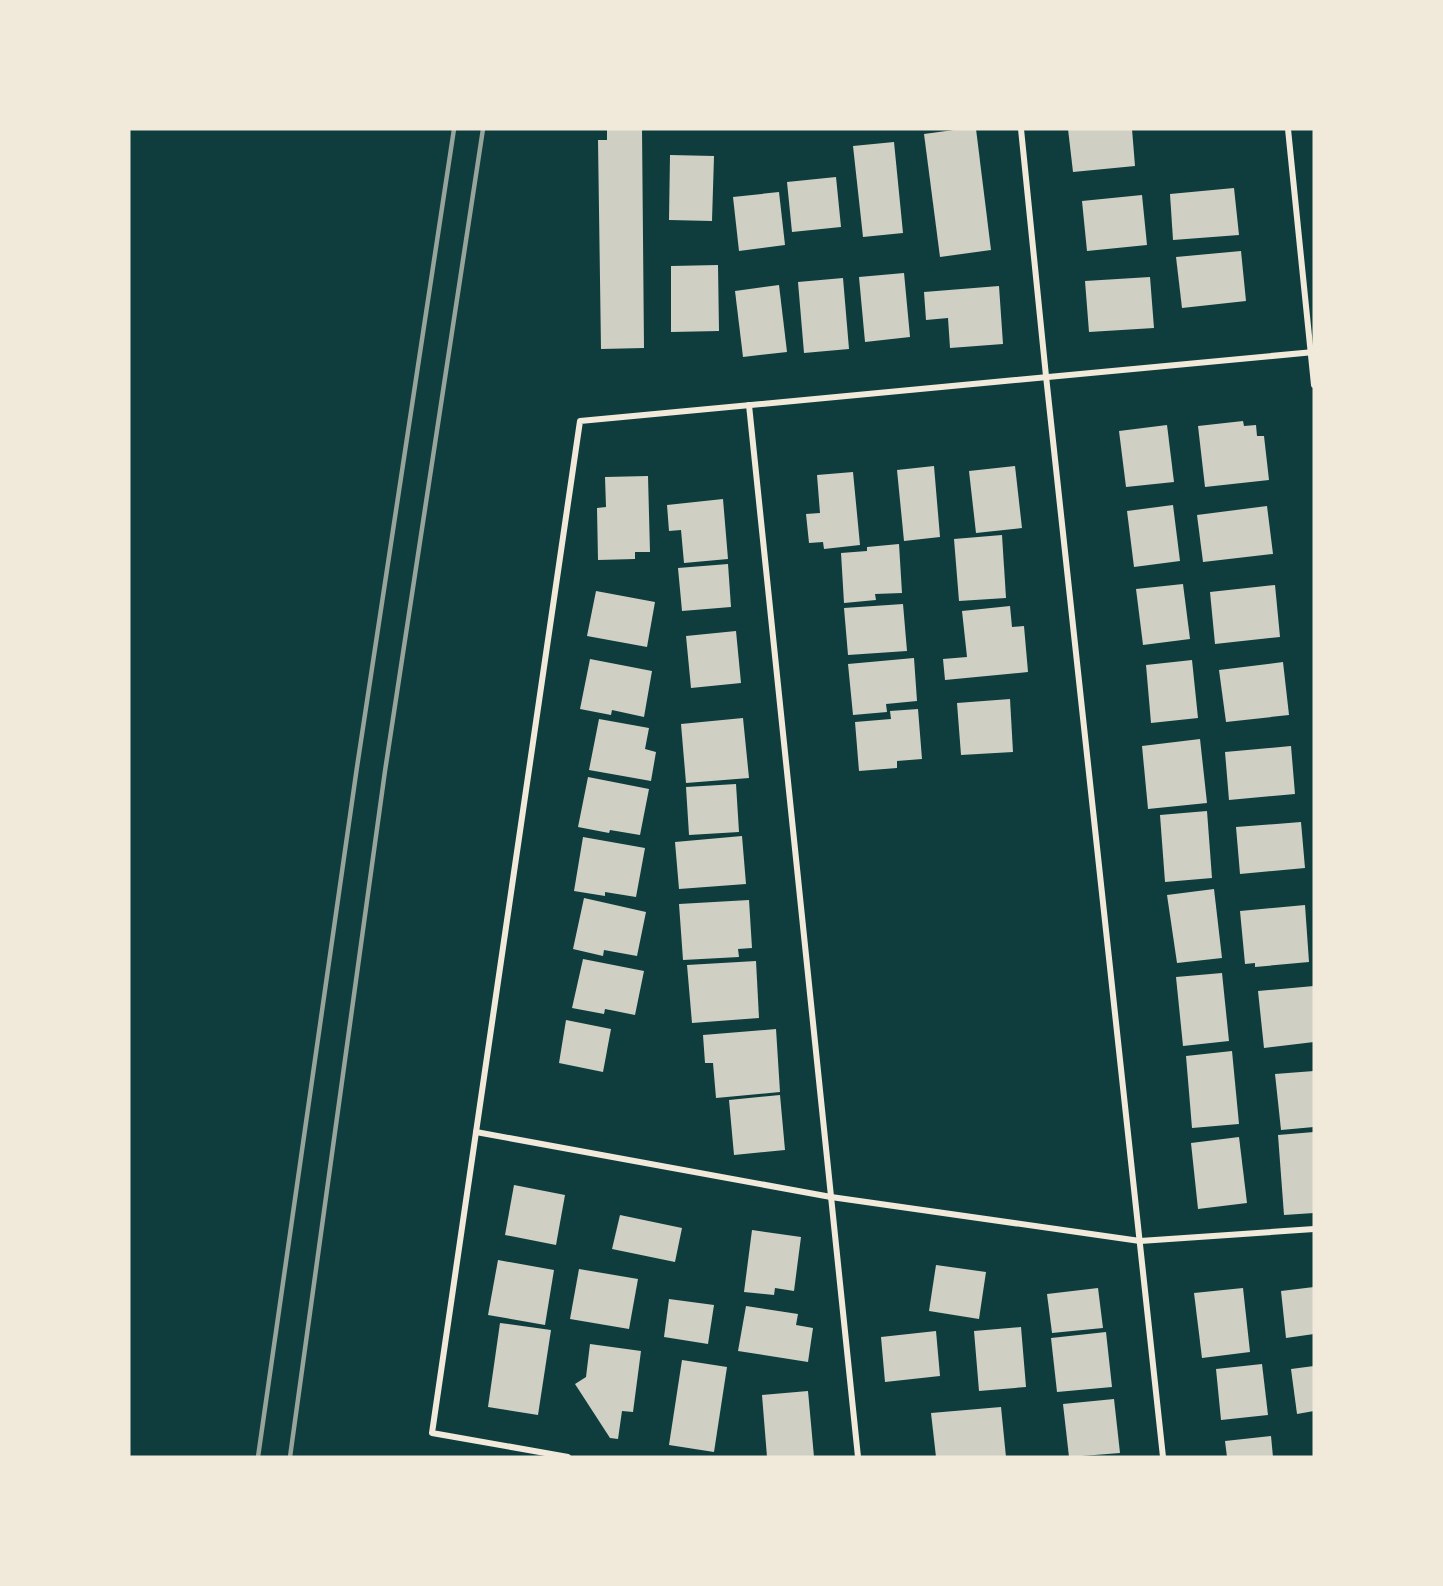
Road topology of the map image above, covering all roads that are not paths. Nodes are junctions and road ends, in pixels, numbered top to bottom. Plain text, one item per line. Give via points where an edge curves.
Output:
1 (1021, 129) edge
2 (1288, 129) edge
3 (1312, 352) edge
4 (1046, 376) junction
5 (1314, 385) edge
6 (749, 405) junction
7 (476, 1132) junction
8 (831, 1197) junction
9 (1314, 1229) edge
10 (1140, 1241) junction
11 (568, 1457) edge
12 (858, 1457) edge
13 (1163, 1457) edge

1 - 4 street
2 - 3 street
3 - 4 street
3 - 5 street
4 - 6 street
4 - 10 street
6 - 7 street via 580,421
6 - 8 street
7 - 8 street
7 - 11 street via 432,1433
8 - 10 street
8 - 12 street
9 - 10 street
10 - 13 street

